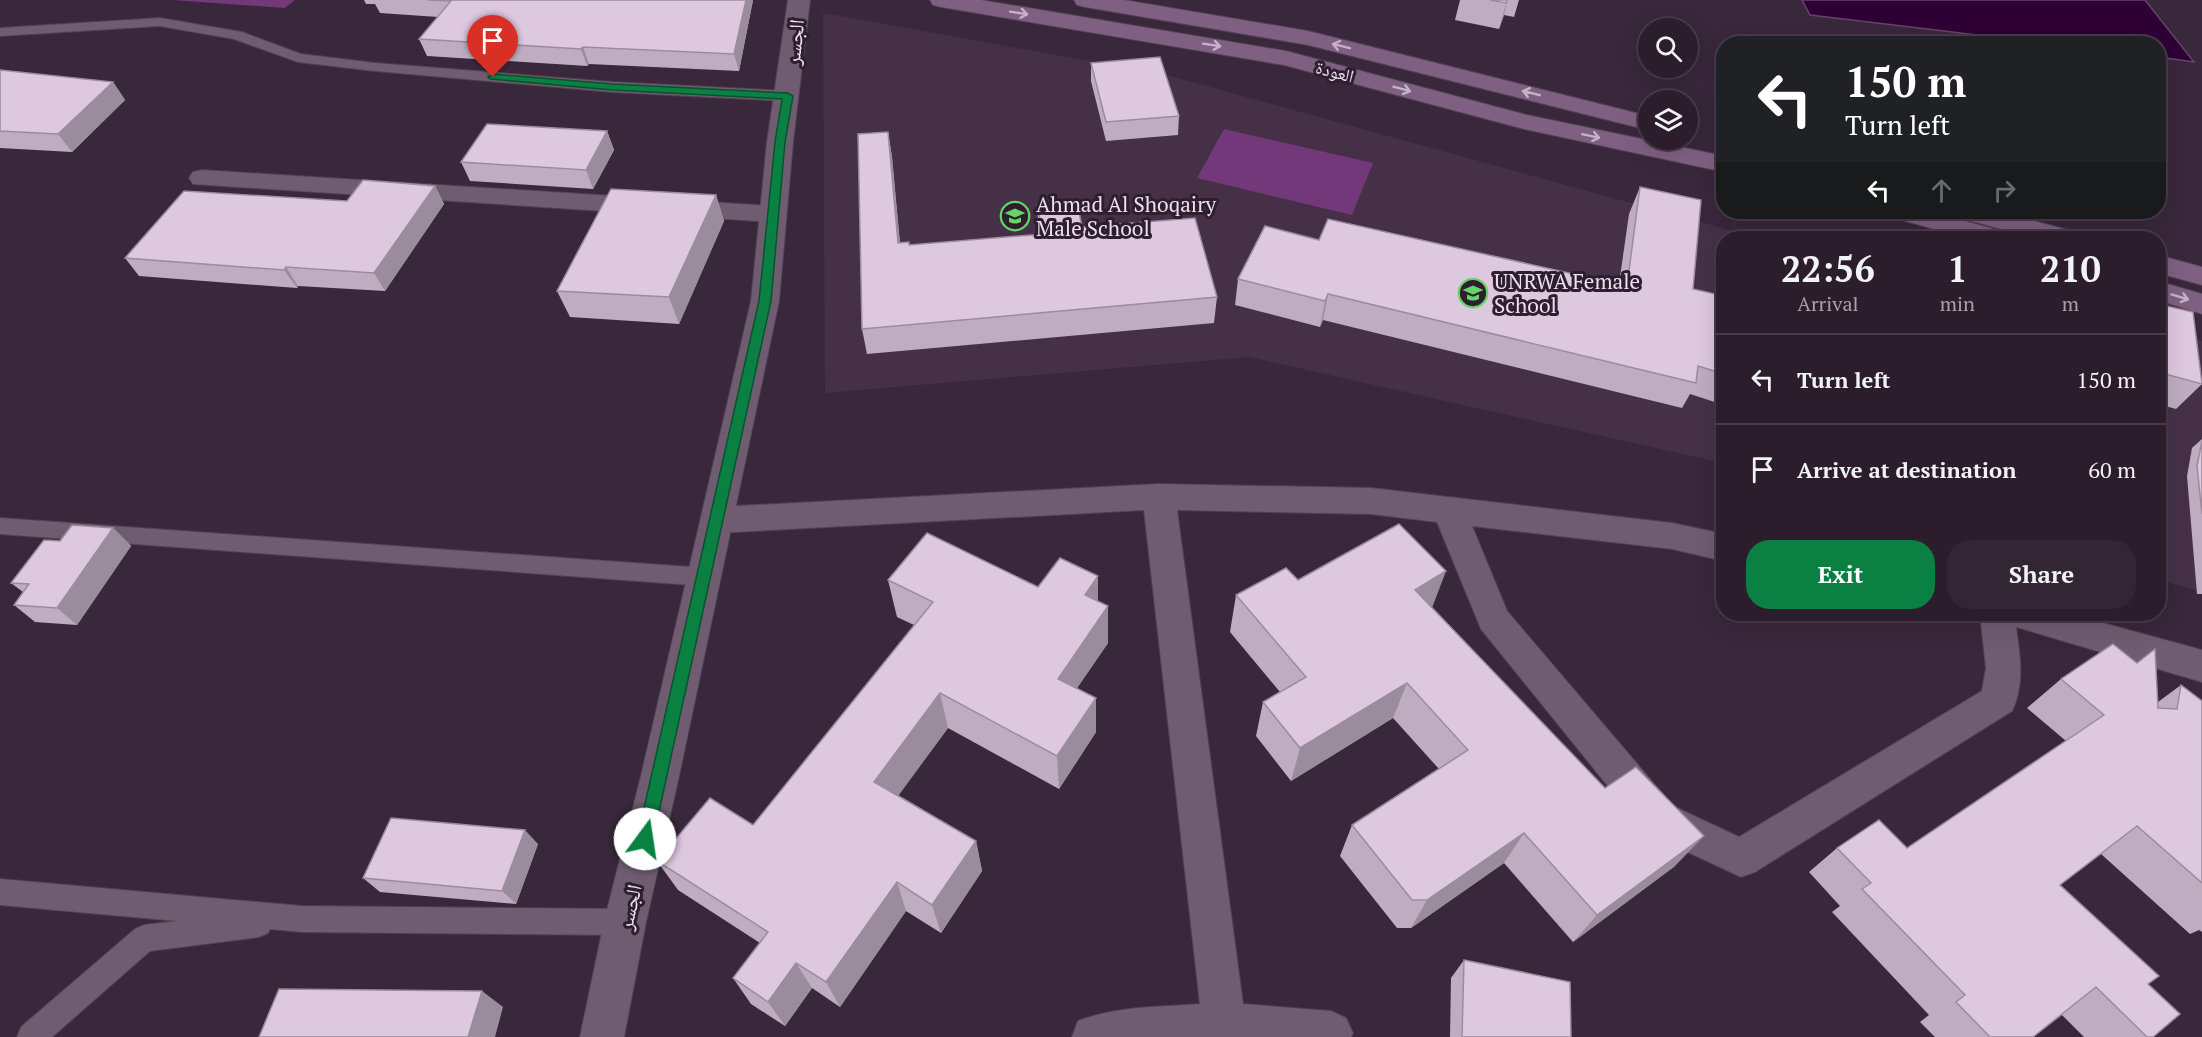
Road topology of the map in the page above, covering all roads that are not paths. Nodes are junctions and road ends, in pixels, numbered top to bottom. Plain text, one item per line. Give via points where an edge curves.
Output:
1 (799, 0) edge
2 (941, 0) edge
3 (1085, 0) edge
4 (0, 32) edge
5 (788, 96) junction
6 (1638, 120) edge
7 (1698, 136) edge
8 (1716, 140) edge
9 (1716, 162) edge
10 (202, 178) dead end
11 (773, 214) junction
12 (1928, 219) edge
13 (1995, 219) edge
14 (1970, 231) edge
15 (2040, 231) edge
16 (2166, 266) edge
17 (2202, 276) edge
18 (2166, 293) edge
19 (2202, 304) edge
20 (1159, 497) junction
21 (1449, 510) junction
22 (717, 520) junction
23 (0, 526) edge
24 (1716, 546) edge
25 (705, 577) junction
26 (1998, 621) edge
27 (2044, 621) edge
28 (2202, 666) edge
29 (0, 892) edge
30 (302, 919) junction
31 (625, 922) junction
32 (1224, 1024) junction
33 (1331, 1033) dead end
34 (30, 1037) edge
35 (602, 1037) edge
36 (1094, 1037) edge

1 - 5 street, الجسر
2 -> 9 main road, العودة via 1286,57 1524,122
6 -> 3 main road, العودة via 1308,38
4 - 5 lane via 160,22 237,35 298,58 612,87
5 - 11 street, الجسر
7 - 8 main road
10 - 11 street
11 - 22 street, الجسر via 765,301
12 - 14 main road
13 - 15 main road
16 - 17 main road
18 -> 19 main road
20 - 21 street via 1371,501
20 - 22 street
20 - 32 street
21 - 24 street via 1672,536
21 - 26 street via 1492,619 1659,819 1742,858 1999,700 2004,668
22 - 25 street, الجسر
23 - 25 lane
25 - 31 street, الجسر
27 - 28 street
29 - 30 lane
30 - 31 lane
30 - 34 lane via 144,938
31 - 35 street, الجسر
32 - 33 street
32 - 36 street

